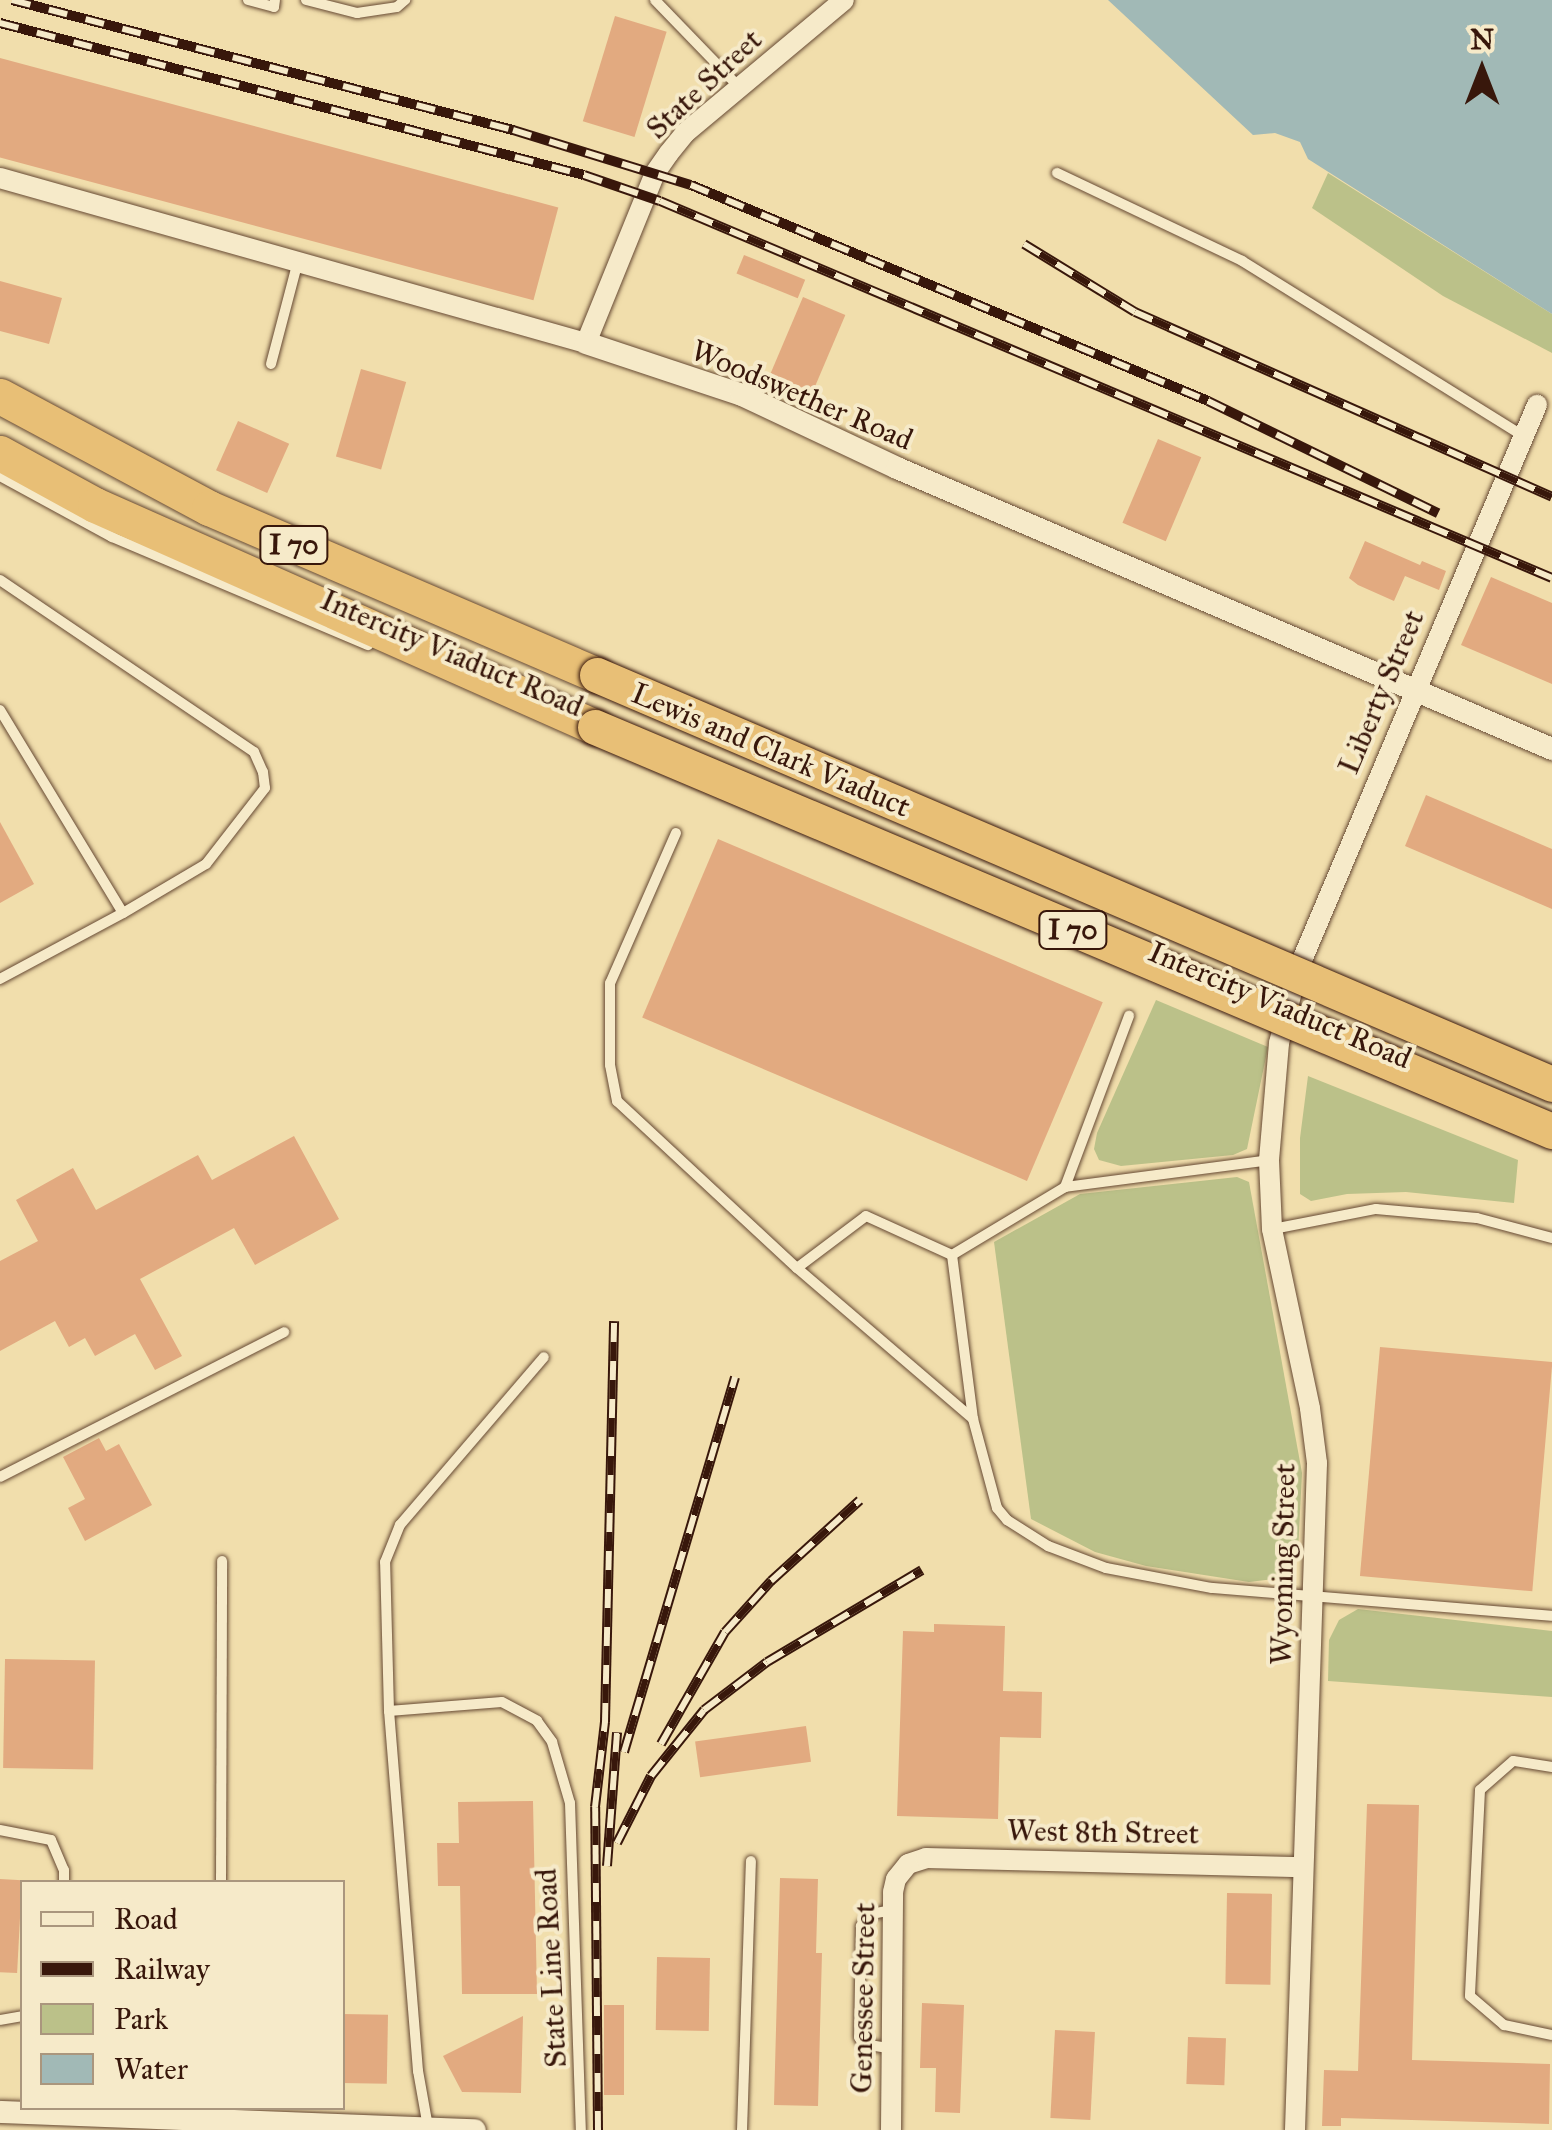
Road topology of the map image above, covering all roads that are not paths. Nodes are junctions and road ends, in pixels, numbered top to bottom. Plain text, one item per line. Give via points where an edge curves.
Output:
1 (248, 0) edge
2 (276, 0) edge
3 (306, 0) edge
4 (405, 0) edge
5 (655, 0) edge
6 (844, 0) edge
7 (739, 88) junction
8 (1057, 173) dead end
9 (0, 178) edge
10 (299, 260) junction
11 (586, 343) junction
12 (271, 364) dead end
13 (0, 396) edge
14 (1537, 405) dead end
15 (1522, 436) junction
16 (0, 453) edge
17 (0, 476) edge
18 (0, 580) edge
19 (386, 653) dead end
20 (1414, 691) junction
21 (0, 710) edge
22 (551, 722) dead end
23 (1552, 749) edge
24 (676, 833) dead end
25 (123, 913) junction
26 (0, 979) edge
27 (1288, 1004) joint
28 (1129, 1016) dead end
29 (1282, 1032) junction
30 (1324, 1050) dead end
31 (1552, 1084) edge
32 (1552, 1131) edge
33 (1269, 1160) junction
34 (1064, 1187) junction
35 (1272, 1229) junction
36 (1552, 1238) edge
37 (952, 1255) junction
38 (797, 1268) junction
39 (284, 1332) dead end
40 (544, 1357) dead end
41 (973, 1419) junction
42 (0, 1477) edge
43 (222, 1561) dead end
44 (1314, 1594) junction
45 (1552, 1616) edge
46 (389, 1711) junction
47 (1552, 1767) edge
48 (0, 1830) edge
49 (751, 1861) dead end
50 (1303, 1867) junction
51 (904, 1869) joint
52 (64, 1880) edge
53 (221, 1880) edge
54 (894, 1910) junction
55 (1552, 2035) edge
56 (893, 2049) junction
57 (0, 2112) edge
58 (220, 2114) edge
59 (125, 2124) edge
60 (428, 2128) edge
61 (475, 2130) edge
62 (581, 2130) edge
63 (742, 2130) edge
64 (890, 2130) edge
65 (1295, 2130) edge

1 - 2 lane via 274,7
3 - 4 lane via 357,13
5 - 7 lane
6 - 7 street, State Street
7 - 11 street, State Street via 685,133 655,173
8 - 15 lane via 1242,260
9 - 10 street, Woodswether Road
10 - 11 street, Woodswether Road
10 - 12 lane
11 - 20 street, Woodswether Road via 742,395
13 - 31 highway, Lewis and Clark Viaduct / I 70, bridge via 208,508
14 - 15 street, Liberty Street
15 - 20 street, Liberty Street
16 - 32 highway, Lewis and Clark Viaduct / I 70, bridge via 95,505 595,727
17 - 19 lane, Intercity Viaduct Road via 112,537
18 - 25 lane via 254,752 262,772 264,788 206,864
20 - 23 street, Woodswether Road
20 - 27 street, Liberty Street
21 - 25 lane
22 - 29 lane, Intercity Viaduct Road
24 - 38 lane via 610,982 610,1065 618,1101
25 - 26 lane
27 - 29 street, Wyoming Street
28 - 34 lane
29 - 30 lane, Intercity Viaduct Road
29 - 33 street, Wyoming Street
33 - 34 lane
33 - 35 street, Wyoming Street
34 - 37 lane
35 - 36 lane via 1376,1209 1476,1218
35 - 44 street, Wyoming Street via 1317,1463
37 - 38 lane via 866,1216
37 - 41 lane
38 - 41 lane
39 - 42 lane
40 - 46 lane via 400,1525 384,1562
41 - 44 lane via 997,1508 1048,1546 1156,1580
43 - 53 lane
44 - 45 lane
44 - 50 street, Wyoming Street
46 - 60 lane
46 - 62 lane, State Line Road via 502,1702 537,1721 552,1742 570,1803
47 - 55 lane via 1513,1761 1480,1790 1470,1996 1504,2025
48 - 52 lane via 51,1840
49 - 63 lane
50 - 51 street, West 8th Street via 926,1858
50 - 65 street, Wyoming Street
51 - 54 street, Genessee Street via 896,1878
54 - 56 street, Genessee Street
54 - 56 lane via 872,1914 861,1926 859,2036 863,2044
56 - 64 street, Genessee Street
57 - 59 street
58 - 59 street
58 - 60 street
60 - 61 street

